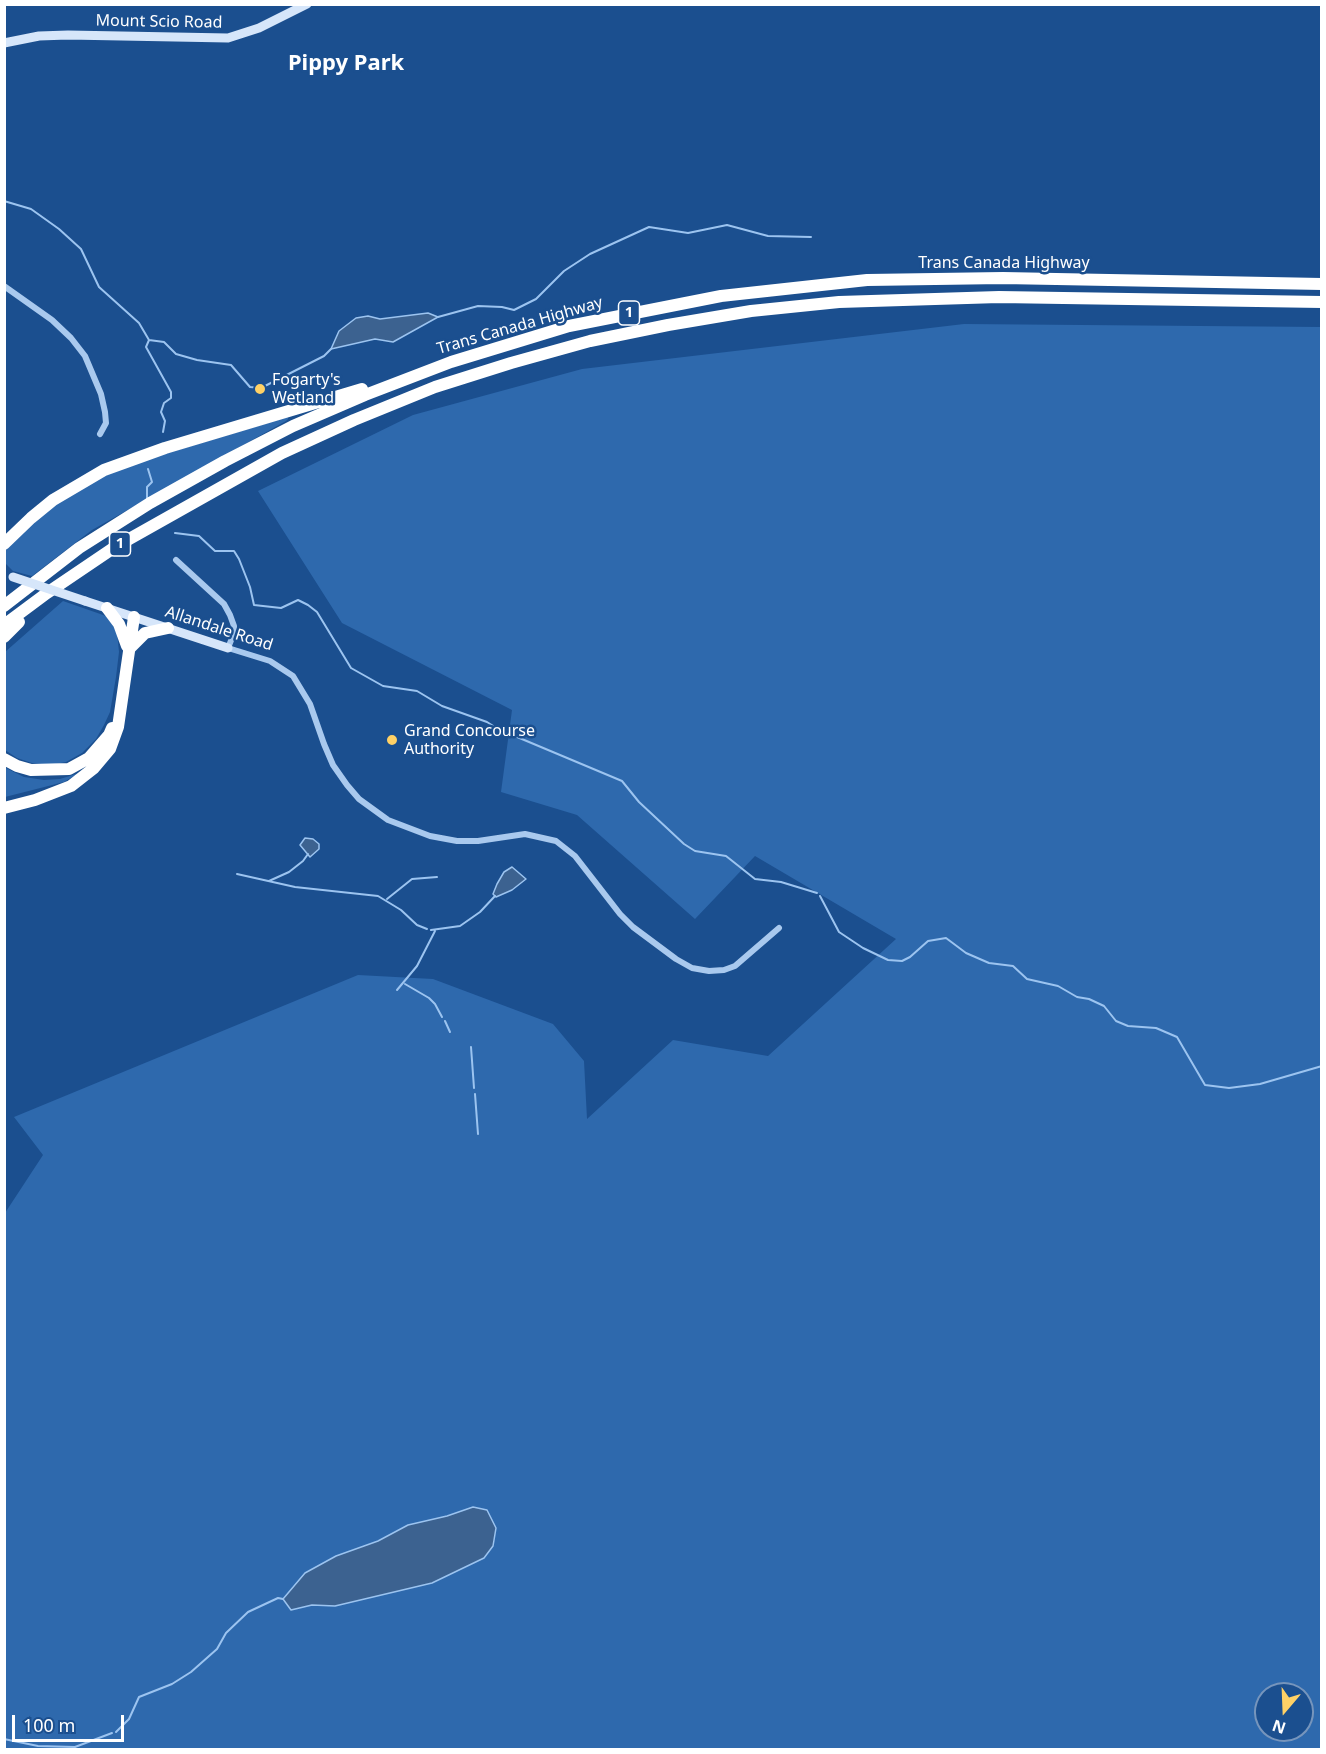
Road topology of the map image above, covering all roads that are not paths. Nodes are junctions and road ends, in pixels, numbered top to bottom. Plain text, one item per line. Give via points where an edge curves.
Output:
1 (307, 4) edge
2 (4, 43) edge
3 (1322, 284) edge
4 (4, 286) edge
5 (1322, 302) edge
6 (451, 362) junction
7 (100, 434) dead end
8 (4, 544) edge
9 (176, 560) dead end
10 (9, 576) edge
11 (47, 593) junction
12 (4, 606) edge
13 (108, 608) junction
14 (134, 617) junction
15 (4, 625) edge
16 (168, 628) junction
17 (4, 637) edge
18 (228, 648) junction
19 (129, 650) junction
20 (122, 702) junction
21 (4, 759) edge
22 (4, 808) edge
23 (779, 928) dead end

1 - 2 street, Mount Scio Road via 259,28 228,38 68,35
3 - 6 highway, Trans Canada Highway / 1 via 1003,278 867,280 721,296 644,310 569,326
4 - 7 street via 52,320 84,356 105,412 106,423
5 - 11 highway, Trans Canada Highway / 1 via 999,297 839,302 730,315 590,341 435,387 333,429 152,526
6 - 8 highway via 110,468 53,500
6 - 12 highway, Trans Canada Highway / 1 via 293,426 225,460 79,548
9 - 18 street via 224,604 234,626
10 - 13 street, Allandale Road, bridge
11 - 15 highway, Trans Canada Highway / 1
11 - 17 highway
13 - 14 street, Allandale Road
13 - 19 highway
14 - 16 street, Allandale Road
14 - 19 highway
16 - 18 street, Allandale Road
16 - 19 highway via 145,633
18 - 23 street, Allandale Road via 270,661 293,676 310,704 333,765 346,785 388,820 430,836 457,841 525,834 556,841 575,856 633,927 692,968 709,971 735,966
19 - 20 highway
20 - 21 highway via 109,735 89,758 69,769 31,770
20 - 22 highway via 110,750 94,768 71,786

